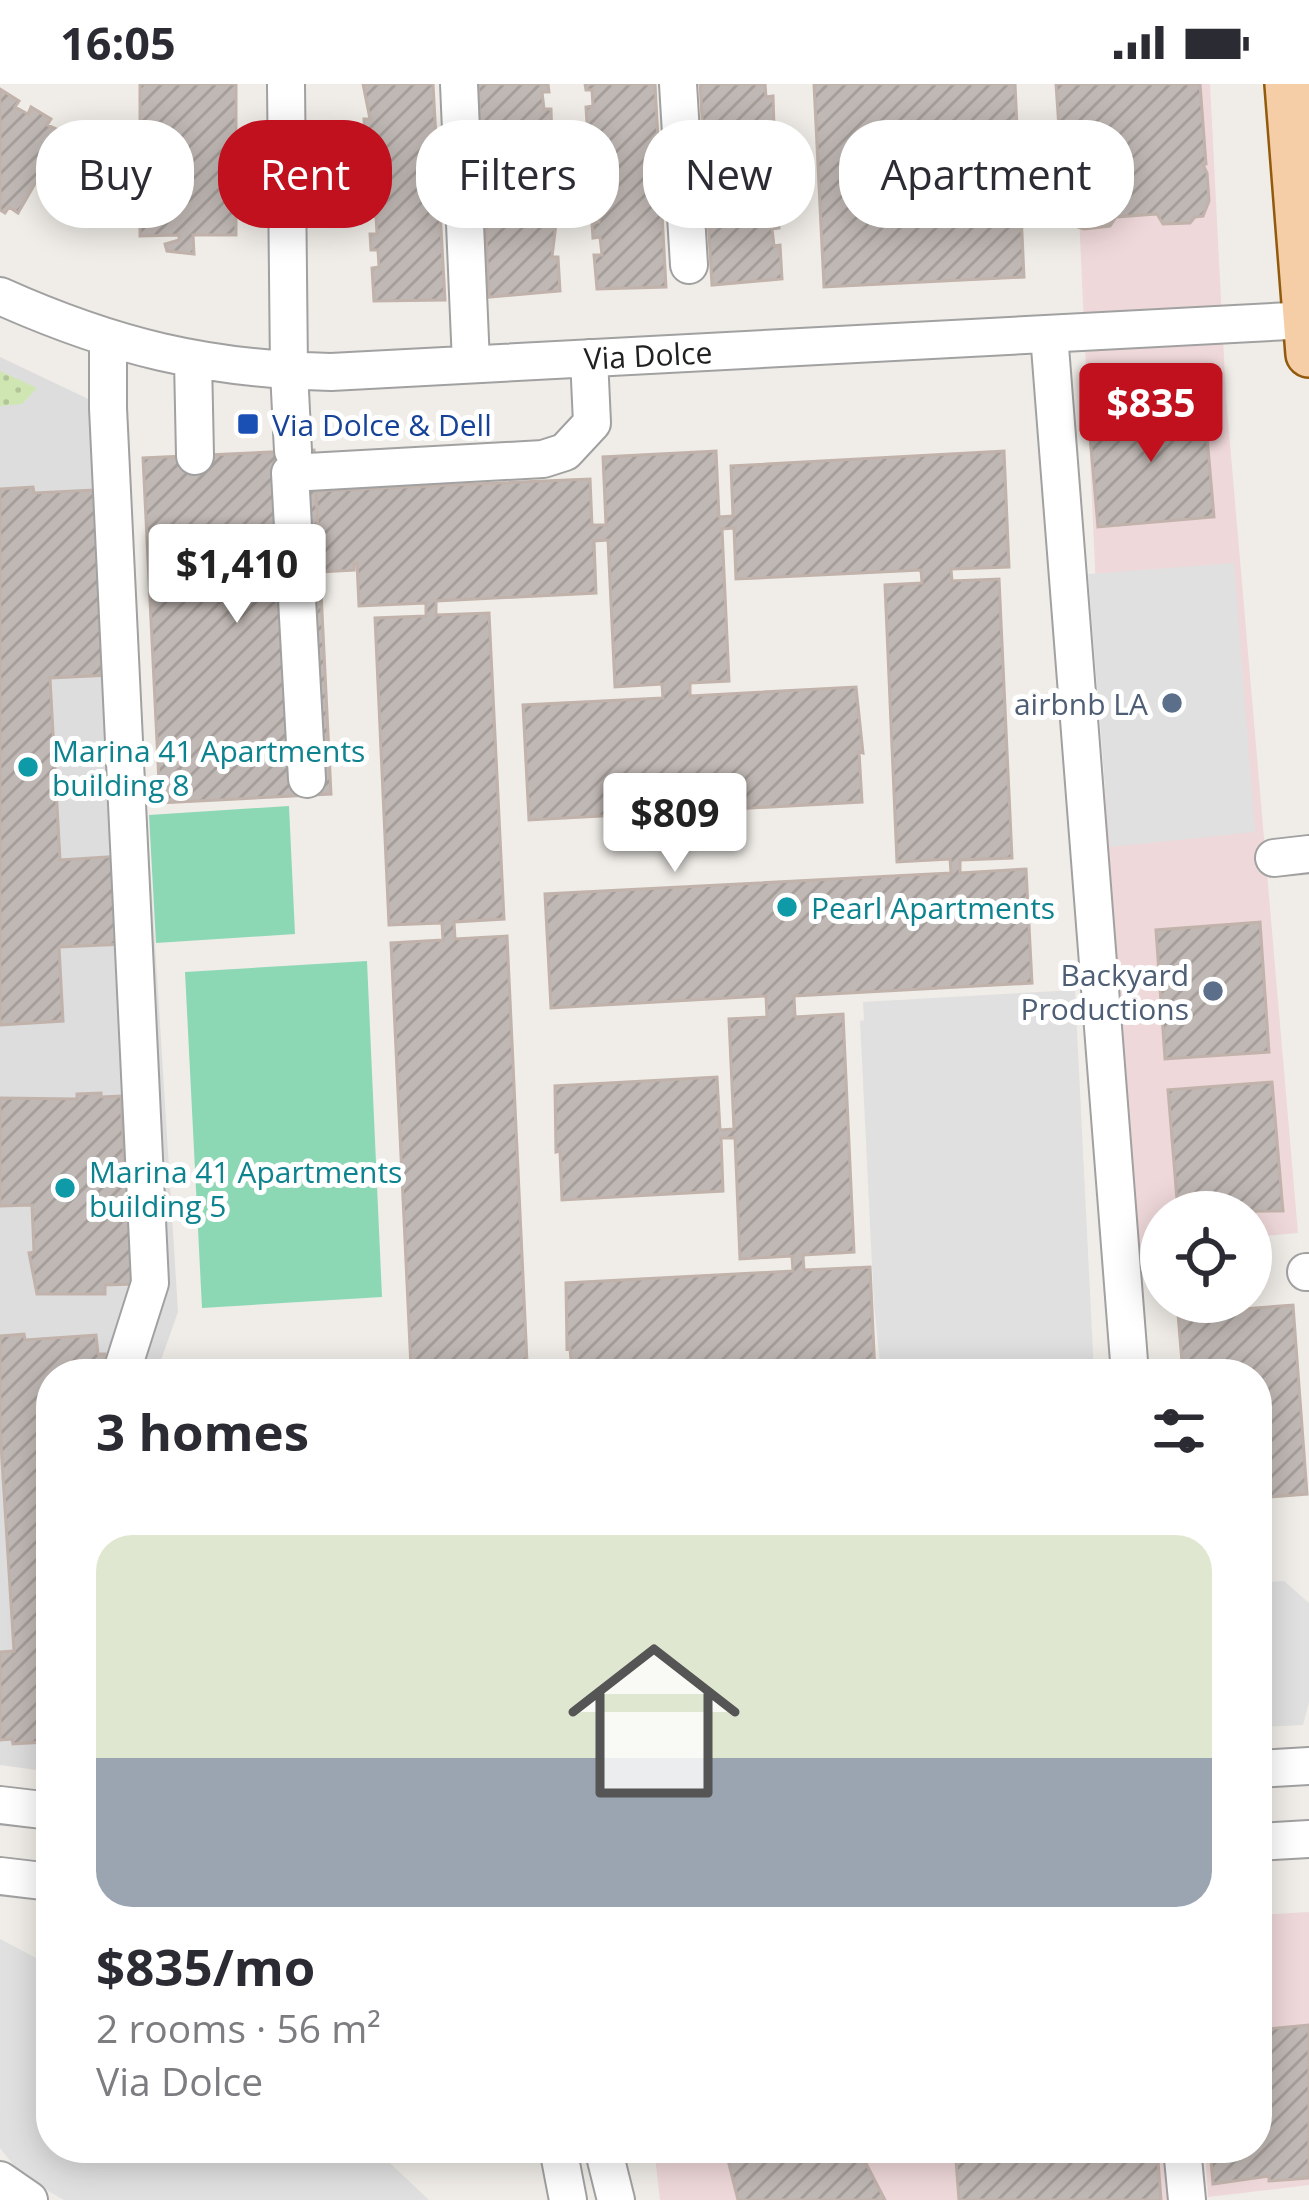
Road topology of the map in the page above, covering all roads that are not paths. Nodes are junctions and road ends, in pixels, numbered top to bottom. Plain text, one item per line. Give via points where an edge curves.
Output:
1 (286, 84) edge
2 (459, 84) edge
3 (678, 84) edge
4 (1288, 84) edge
5 (689, 265) dead end
6 (0, 296) edge
7 (1308, 331) edge
8 (1049, 334) junction
9 (108, 340) junction
10 (589, 358) junction
11 (193, 360) junction
12 (471, 363) junction
13 (289, 371) junction
14 (293, 451) dead end
15 (195, 455) dead end
16 (307, 779) dead end
17 (127, 1359) edge
18 (1128, 1359) edge
19 (1309, 1766) edge
20 (1272, 1768) edge
21 (0, 1804) edge
22 (36, 1809) edge
23 (1309, 1839) edge
24 (1272, 1841) edge
25 (0, 1876) edge
26 (36, 1880) edge
27 (561, 2163) edge
28 (607, 2163) edge
29 (1183, 2163) edge
30 (0, 2180) edge
31 (29, 2200) edge
32 (568, 2200) edge
33 (616, 2200) edge
34 (1186, 2200) edge

1 - 13 street
2 - 12 street
3 - 5 street
4 - 7 main road
6 - 9 street, Via Dolce
7 - 8 street, Via Dolce
8 - 10 street, Via Dolce
8 - 18 street via 1090,1010
9 - 11 street, Via Dolce
9 - 17 street via 150,1283
10 - 12 street, Via Dolce
10 - 16 street via 592,423 565,452 290,473
11 - 13 street, Via Dolce
11 - 15 street
12 - 13 street, Via Dolce
13 - 14 street
19 - 20 street
21 - 22 street
23 - 24 street
25 - 26 street
27 - 32 street
28 - 33 street
29 - 34 street
30 - 31 street

